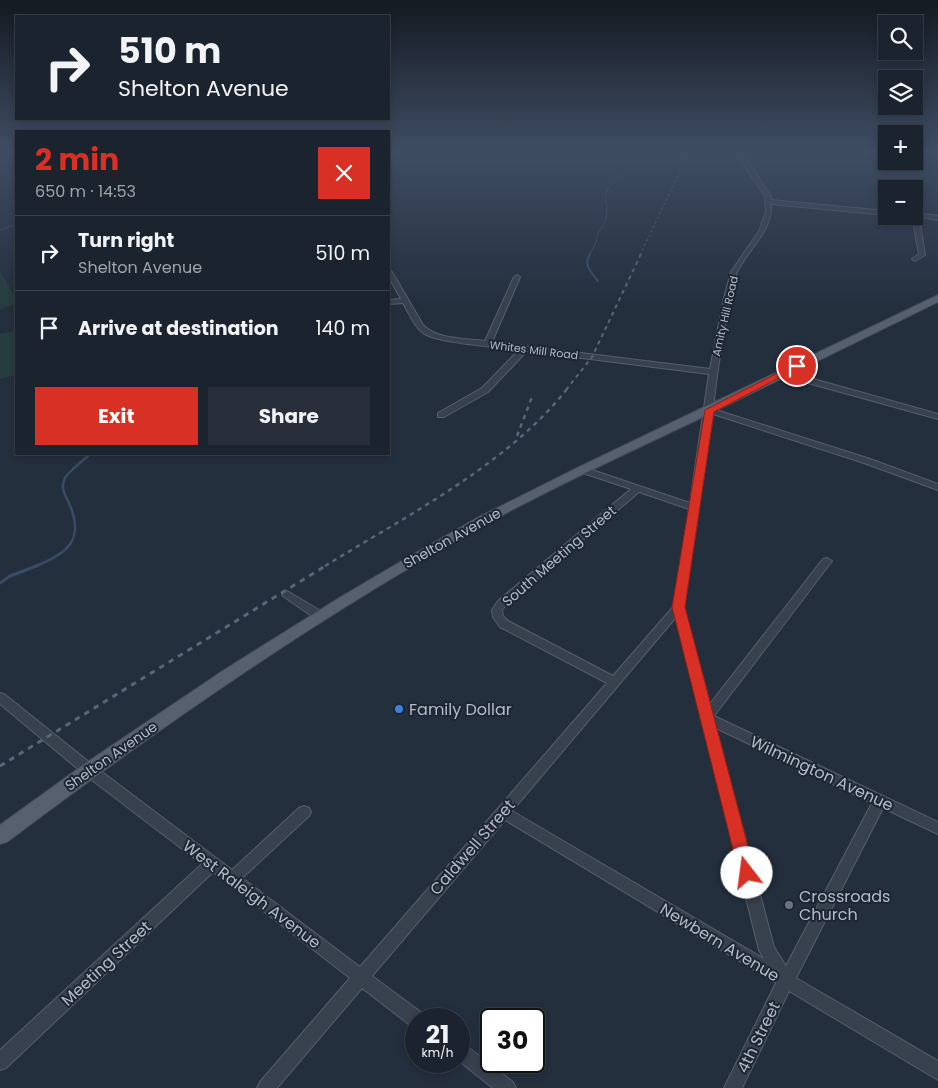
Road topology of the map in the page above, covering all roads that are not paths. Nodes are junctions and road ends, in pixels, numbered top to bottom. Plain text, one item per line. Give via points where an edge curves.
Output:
1 (770, 202) joint
2 (878, 212) edge
3 (923, 216) edge
4 (938, 218) edge
5 (917, 225) edge
6 (915, 259) dead end
7 (390, 274) edge
8 (517, 277) dead end
9 (938, 298) edge
10 (405, 301) junction
11 (390, 302) edge
12 (488, 344) junction
13 (524, 349) junction
14 (713, 372) junction
15 (782, 373) junction
16 (709, 410) junction
17 (441, 415) dead end
18 (938, 417) edge
19 (583, 470) junction
20 (638, 488) junction
21 (938, 488) edge
22 (694, 507) junction
23 (827, 561) dead end
24 (287, 594) dead end
25 (679, 607) junction
26 (320, 616) junction
27 (614, 682) junction
28 (0, 697) edge
29 (706, 718) junction
30 (89, 770) junction
31 (880, 800) junction
32 (304, 812) dead end
33 (503, 812) junction
34 (938, 828) edge
35 (0, 836) edge
36 (212, 864) junction
37 (232, 879) junction
38 (361, 976) junction
39 (786, 981) junction
40 (405, 1010) edge
41 (470, 1059) edge
42 (0, 1062) edge
43 (938, 1071) edge
44 (266, 1088) edge
45 (507, 1088) edge
46 (733, 1088) edge

1 - 2 street
1 - 14 street, Amity Hill Road via 762,231 734,272
3 - 4 street
5 - 6 street via 922,255
7 - 10 street, Whites Mill Road
8 - 12 street
9 - 15 main road, Shelton Avenue
10 - 11 street
10 - 12 street, Whites Mill Road via 426,332 452,340
12 - 13 street, Whites Mill Road
13 - 14 street, Whites Mill Road
13 - 17 street via 485,390
14 - 16 street, Amity Hill Road
15 - 16 main road, Shelton Avenue
15 - 18 street
16 - 19 main road, Shelton Avenue
16 - 21 street via 867,461
16 - 22 street, Amity Hill Road
19 - 20 street
19 - 26 main road, Shelton Avenue via 482,521
20 - 22 street
20 - 27 street, South Meeting Street via 497,610 504,624
22 - 25 street, Amity Hill Road
23 - 29 street
24 - 26 street
25 - 27 street, Caldwell Street
25 - 29 street
26 - 30 main road, Shelton Avenue
27 - 33 street, Caldwell Street
28 - 30 street, West Raleigh Avenue
29 - 31 street, Wilmington Avenue
29 - 39 street via 767,950
30 - 35 main road, Shelton Avenue
30 - 36 street, West Raleigh Avenue
31 - 34 street, Wilmington Avenue
31 - 39 street, 4th Street
32 - 37 street
33 - 38 street, Caldwell Street
33 - 39 street, Newbern Avenue
36 - 37 street, West Raleigh Avenue
36 - 42 street, Meeting Street
37 - 38 street, West Raleigh Avenue
38 - 40 street, West Raleigh Avenue
38 - 44 street, Caldwell Street
39 - 43 street, Newbern Avenue
39 - 46 street, 4th Street
41 - 45 street

